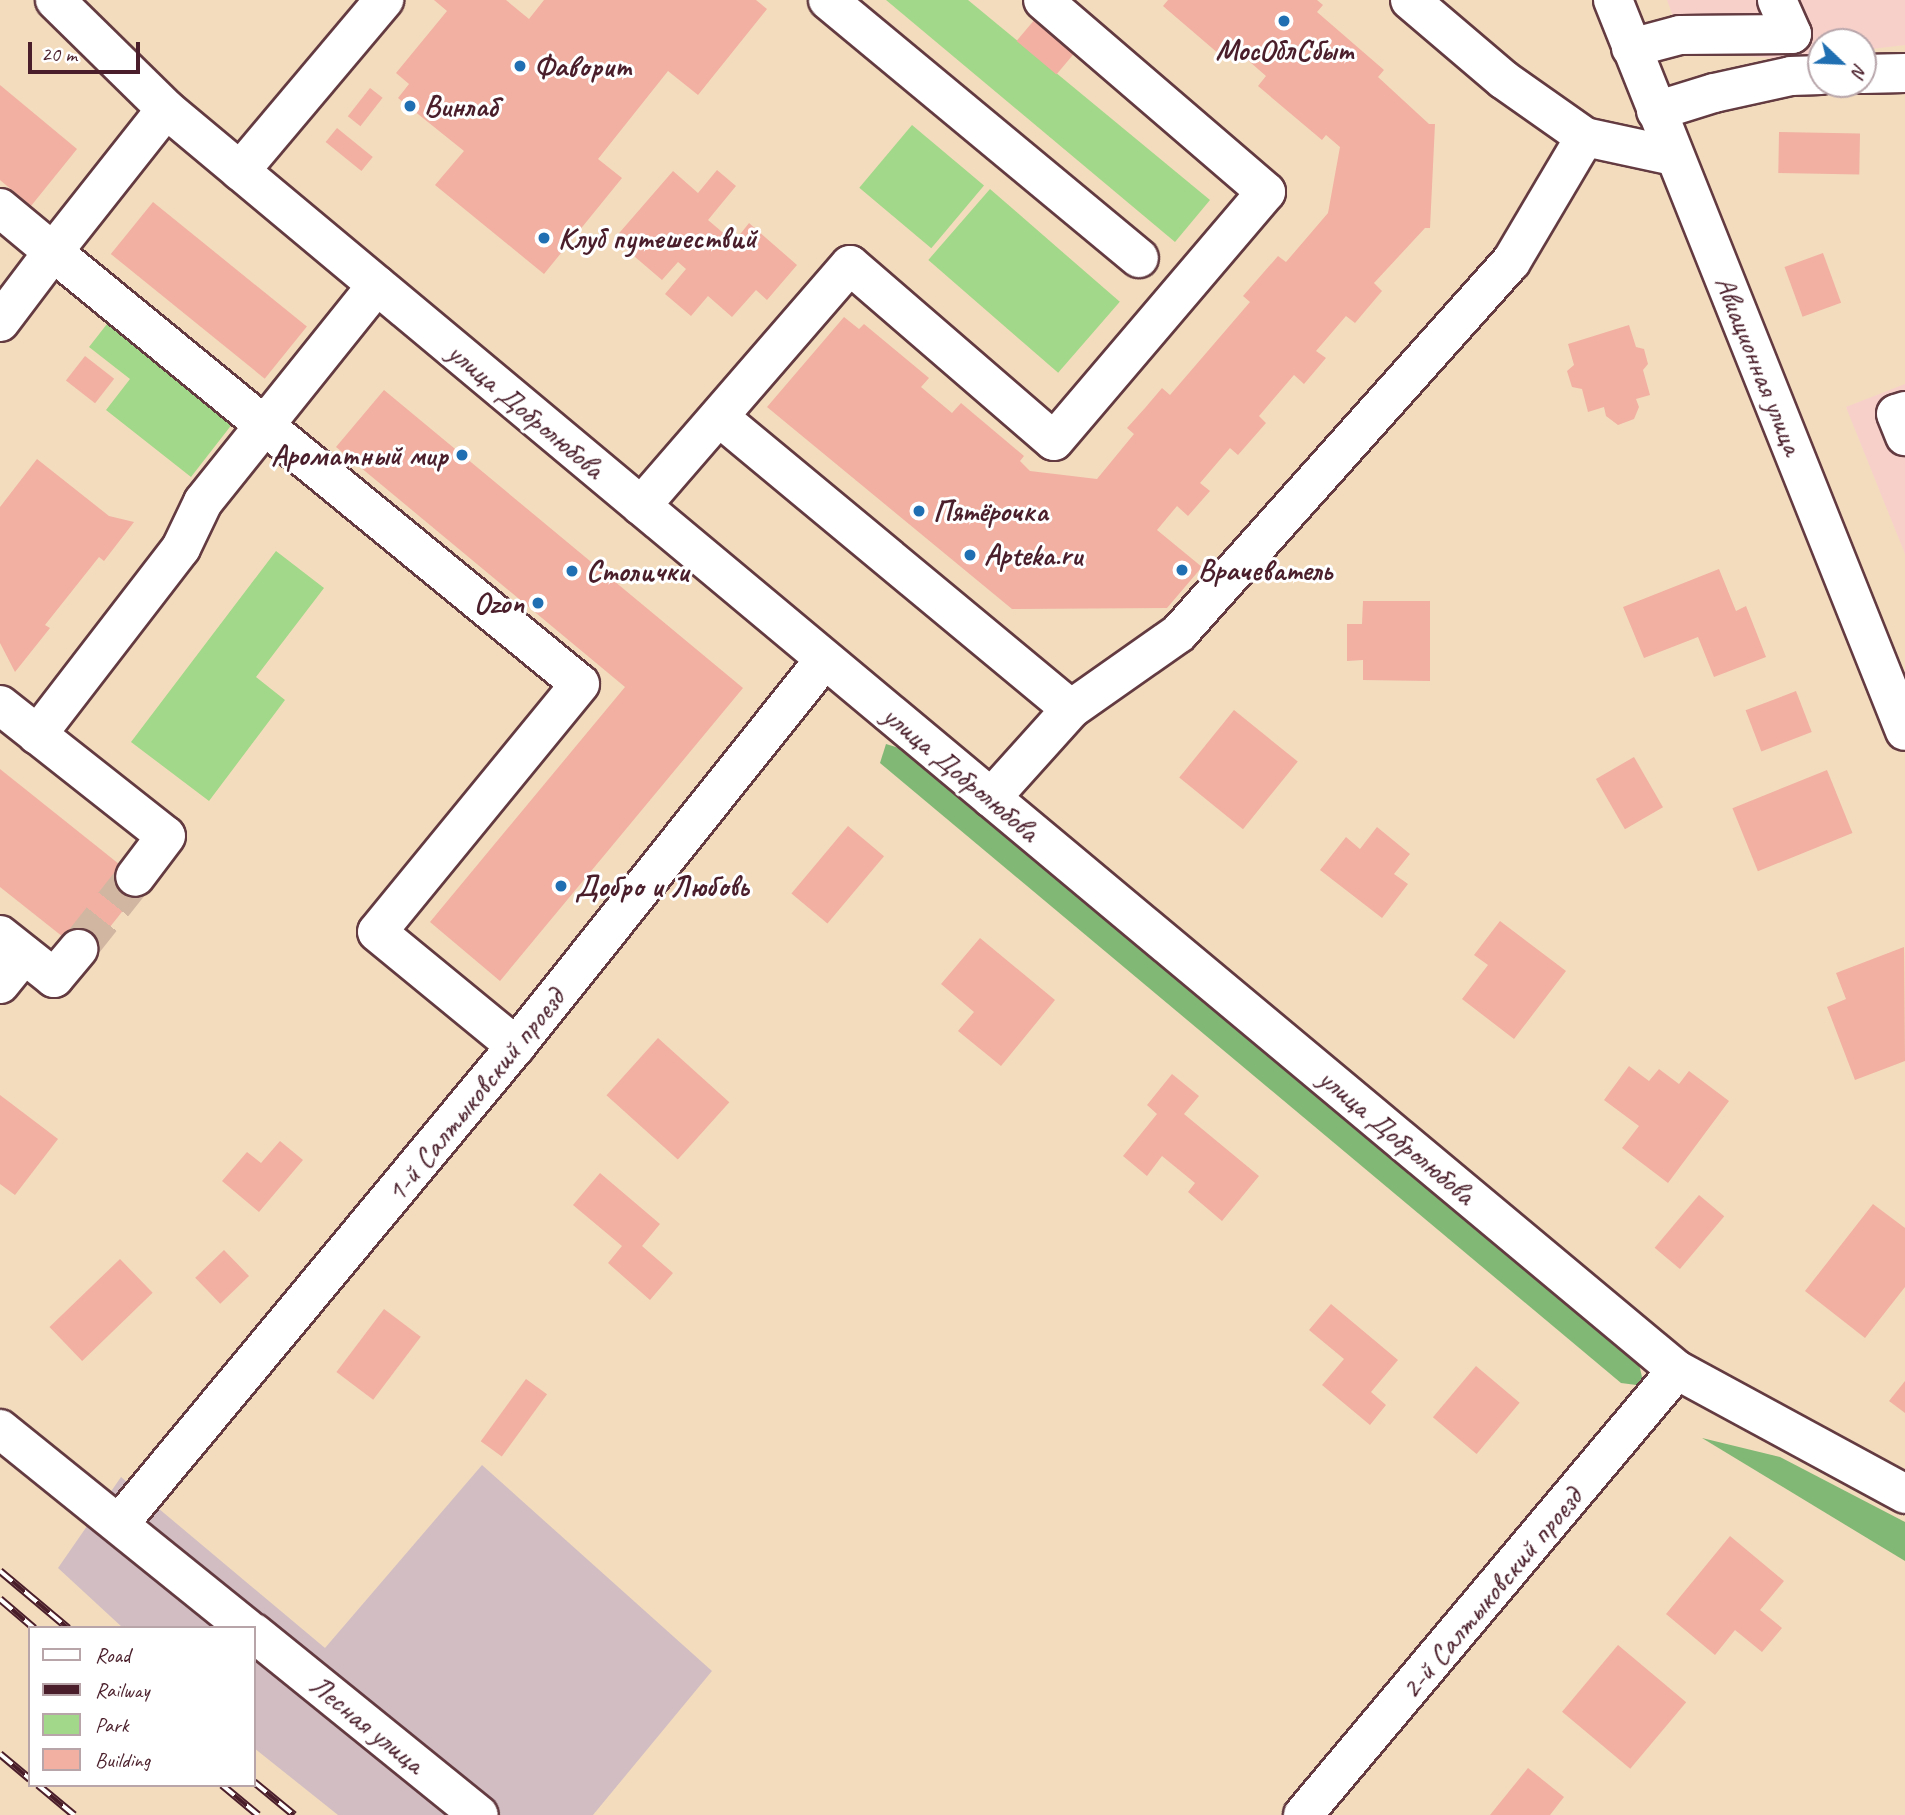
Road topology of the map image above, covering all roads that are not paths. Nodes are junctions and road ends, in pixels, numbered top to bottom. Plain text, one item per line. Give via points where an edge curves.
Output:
1 (55, 0) edge
2 (384, 0) edge
3 (828, 0) edge
4 (1044, 0) edge
5 (1410, 0) edge
6 (1613, 0) edge
7 (1777, 0) edge
8 (1632, 48) junction
9 (1905, 73) edge
10 (1877, 74) edge
11 (1807, 75) edge
12 (166, 109) junction
13 (1656, 111) junction
14 (1586, 137) junction
15 (1673, 156) junction
16 (240, 171) junction
17 (0, 208) edge
18 (53, 252) junction
19 (1139, 258) dead end
20 (377, 285) junction
21 (0, 322) edge
22 (1905, 411) edge
23 (719, 417) junction
24 (265, 425) junction
25 (1905, 436) edge
26 (641, 506) junction
27 (824, 660) junction
28 (0, 705) edge
29 (1071, 709) junction
30 (1905, 731) edge
31 (37, 735) junction
32 (991, 798) junction
33 (135, 877) tunnel mouth
34 (12, 945) edge
35 (78, 949) tunnel mouth
36 (0, 984) edge
37 (516, 1046) junction
38 (1677, 1370) junction
39 (0, 1429) edge
40 (1905, 1494) edge
41 (119, 1524) junction
42 (245, 1626) edge
43 (256, 1635) edge
44 (479, 1815) edge
45 (1303, 1815) edge

1 - 12 street, улица Добролюбова
2 - 16 street
3 - 19 street
4 - 23 street via 1266,192 1054,441 850,265
5 - 14 street via 1504,80
6 - 8 street, Авиационная улица
7 - 8 street via 1792,34 1680,35
8 - 13 street, Авиационная улица
9 - 10 street
11 - 13 street via 1714,93
12 - 16 street, улица Добролюбова
12 - 18 street
13 - 15 street, Авиационная улица
14 - 15 street
14 - 29 street via 1511,262 1179,633
15 - 30 street, Авиационная улица
16 - 20 street, улица Добролюбова
17 - 18 street
18 - 21 street
18 - 24 street
20 - 24 street
20 - 26 street, улица Добролюбова
22 - 25 street via 1896,415
23 - 26 street
23 - 29 street
24 - 31 street via 203,502 181,548
24 - 37 street via 580,684 377,932
26 - 27 street, улица Добролюбова
27 - 32 street, улица Добролюбова
27 - 37 street, 1-й Салтыковский проезд
28 - 31 street
29 - 32 street
31 - 33 street via 166,836
32 - 38 street, улица Добролюбова
34 - 35 street via 54,978
34 - 36 street
37 - 41 street, 1-й Салтыковский проезд
38 - 40 street, улица Добролюбова
38 - 45 street, 2-й Салтыковский проезд
39 - 41 street
41 - 42 street
43 - 44 street, Лесная улица

